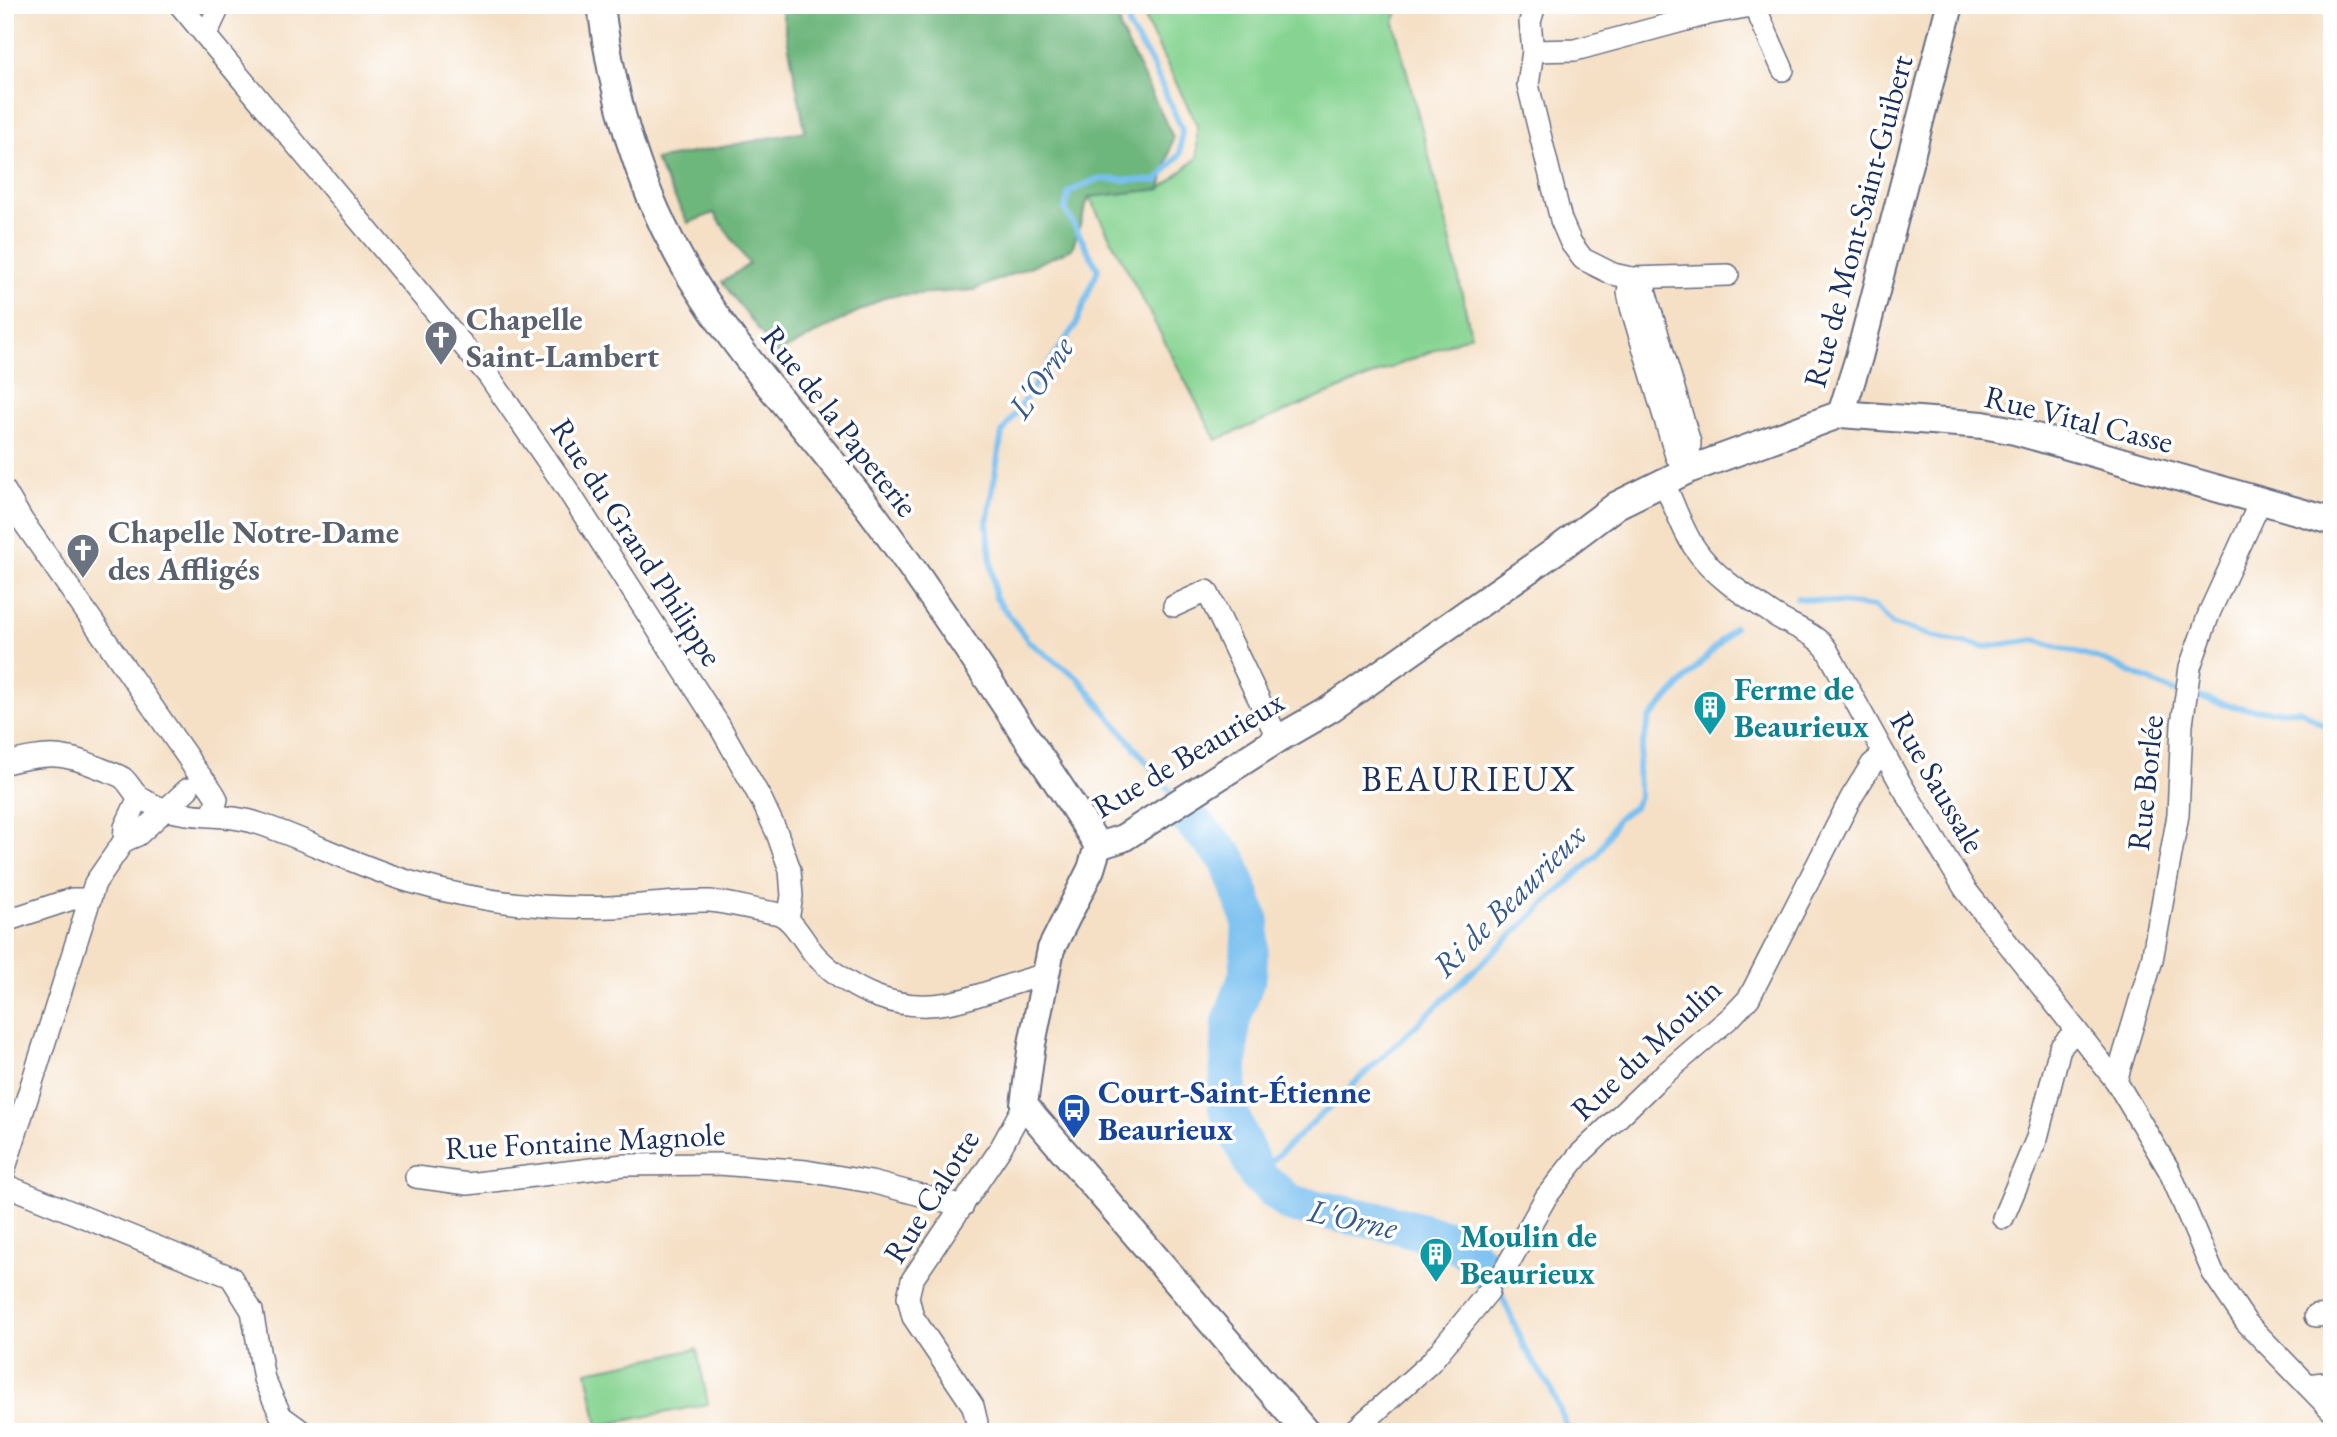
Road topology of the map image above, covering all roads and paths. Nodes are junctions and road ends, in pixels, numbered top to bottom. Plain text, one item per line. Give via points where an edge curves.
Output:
1 (180, 5) edge
2 (220, 5) edge
3 (601, 5) edge
4 (1535, 5) edge
5 (1950, 5) edge
6 (1756, 6) edge
7 (206, 35) junction
8 (1533, 51) junction
9 (1783, 70) dead end
10 (1728, 275) dead end
11 (1630, 278) junction
12 (1841, 414) junction
13 (1688, 470) junction
14 (1664, 483) junction
15 (5, 491) edge
16 (2262, 500) junction
17 (2332, 521) edge
18 (1174, 606) dead end
19 (1278, 739) junction
20 (1884, 754) junction
21 (5, 763) edge
22 (198, 791) junction
23 (139, 797) junction
24 (166, 810) junction
25 (205, 815) junction
26 (258, 823) junction
27 (124, 841) junction
28 (1098, 846) junction
29 (90, 899) junction
30 (788, 920) junction
31 (5, 922) edge
32 (1044, 975) junction
33 (2076, 1030) junction
34 (2116, 1081) junction
35 (1024, 1105) junction
36 (5, 1168) edge
37 (416, 1177) dead end
38 (5, 1185) edge
39 (963, 1206) junction
40 (2003, 1218) dead end
41 (2332, 1381) edge
42 (2307, 1385) junction
43 (2329, 1405) edge
44 (303, 1432) edge
45 (977, 1432) edge
46 (1306, 1432) edge
47 (1353, 1432) edge

1 - 7 street, Rue du Grand Philippe
2 - 7 street
3 - 28 street, Rue de la Papeterie via 610,69 629,143 675,250 732,337 883,527
4 - 8 street
5 - 12 street, Rue de Mont-Saint-Guibert
6 - 8 street via 1708,14 1575,50
6 - 9 street
7 - 30 street, Rue du Grand Philippe via 488,375 567,489 719,725 762,801 790,870
8 - 11 street via 1529,92 1561,220 1583,259
10 - 11 street
11 - 13 street via 1642,287 1649,304 1690,443
12 - 13 street, Rue Vital Casse
12 - 16 street, Rue Vital Casse via 2015,430
13 - 14 street, Rue de Beaurieux
14 - 19 street, Rue de Beaurieux via 1617,505 1330,709
14 - 20 street, Rue Saussale via 1695,549 1714,570 1751,600 1819,639
15 - 22 street via 193,768 201,773
16 - 17 street, Rue Vital Casse
16 - 34 street, Rue Borlée via 2210,611 2190,667 2178,815 2152,960
18 - 19 street via 1207,591
19 - 28 street, Rue de Beaurieux via 1123,838
20 - 33 street, Rue Saussale via 1965,889
20 - 47 street, Rue du Moulin via 1872,764 1851,798 1749,998 1579,1155 1546,1198 1495,1283 1430,1363
21 - 23 street via 42,755 68,756 122,778
22 - 24 street
22 - 25 street via 217,799
22 - 26 street
23 - 24 street
23 - 27 street via 125,827
24 - 25 street
24 - 27 street
25 - 26 street
26 - 30 street via 376,870 481,900 609,907 712,901 779,914
27 - 29 street via 95,883
28 - 32 street, Rue de Beaurieux via 1051,948
29 - 31 street via 72,899
29 - 36 street
30 - 32 street via 816,956 845,981 895,1003 948,1003
32 - 35 street, Rue de Beaurieux
33 - 34 street, Rue Saussale
33 - 40 street via 2060,1048 2037,1138
34 - 42 street, Rue Saussale via 2169,1170 2213,1273 2246,1322
35 - 39 street, Rue Calotte
35 - 46 street
37 - 39 street, Rue Fontaine Magnole via 468,1184 624,1165 731,1164 871,1182
38 - 44 street via 231,1277 252,1311 264,1379 281,1416
39 - 45 street, Rue Calotte via 912,1280 908,1297 913,1317 973,1406
41 - 42 street
42 - 43 street, Rue Saussale

